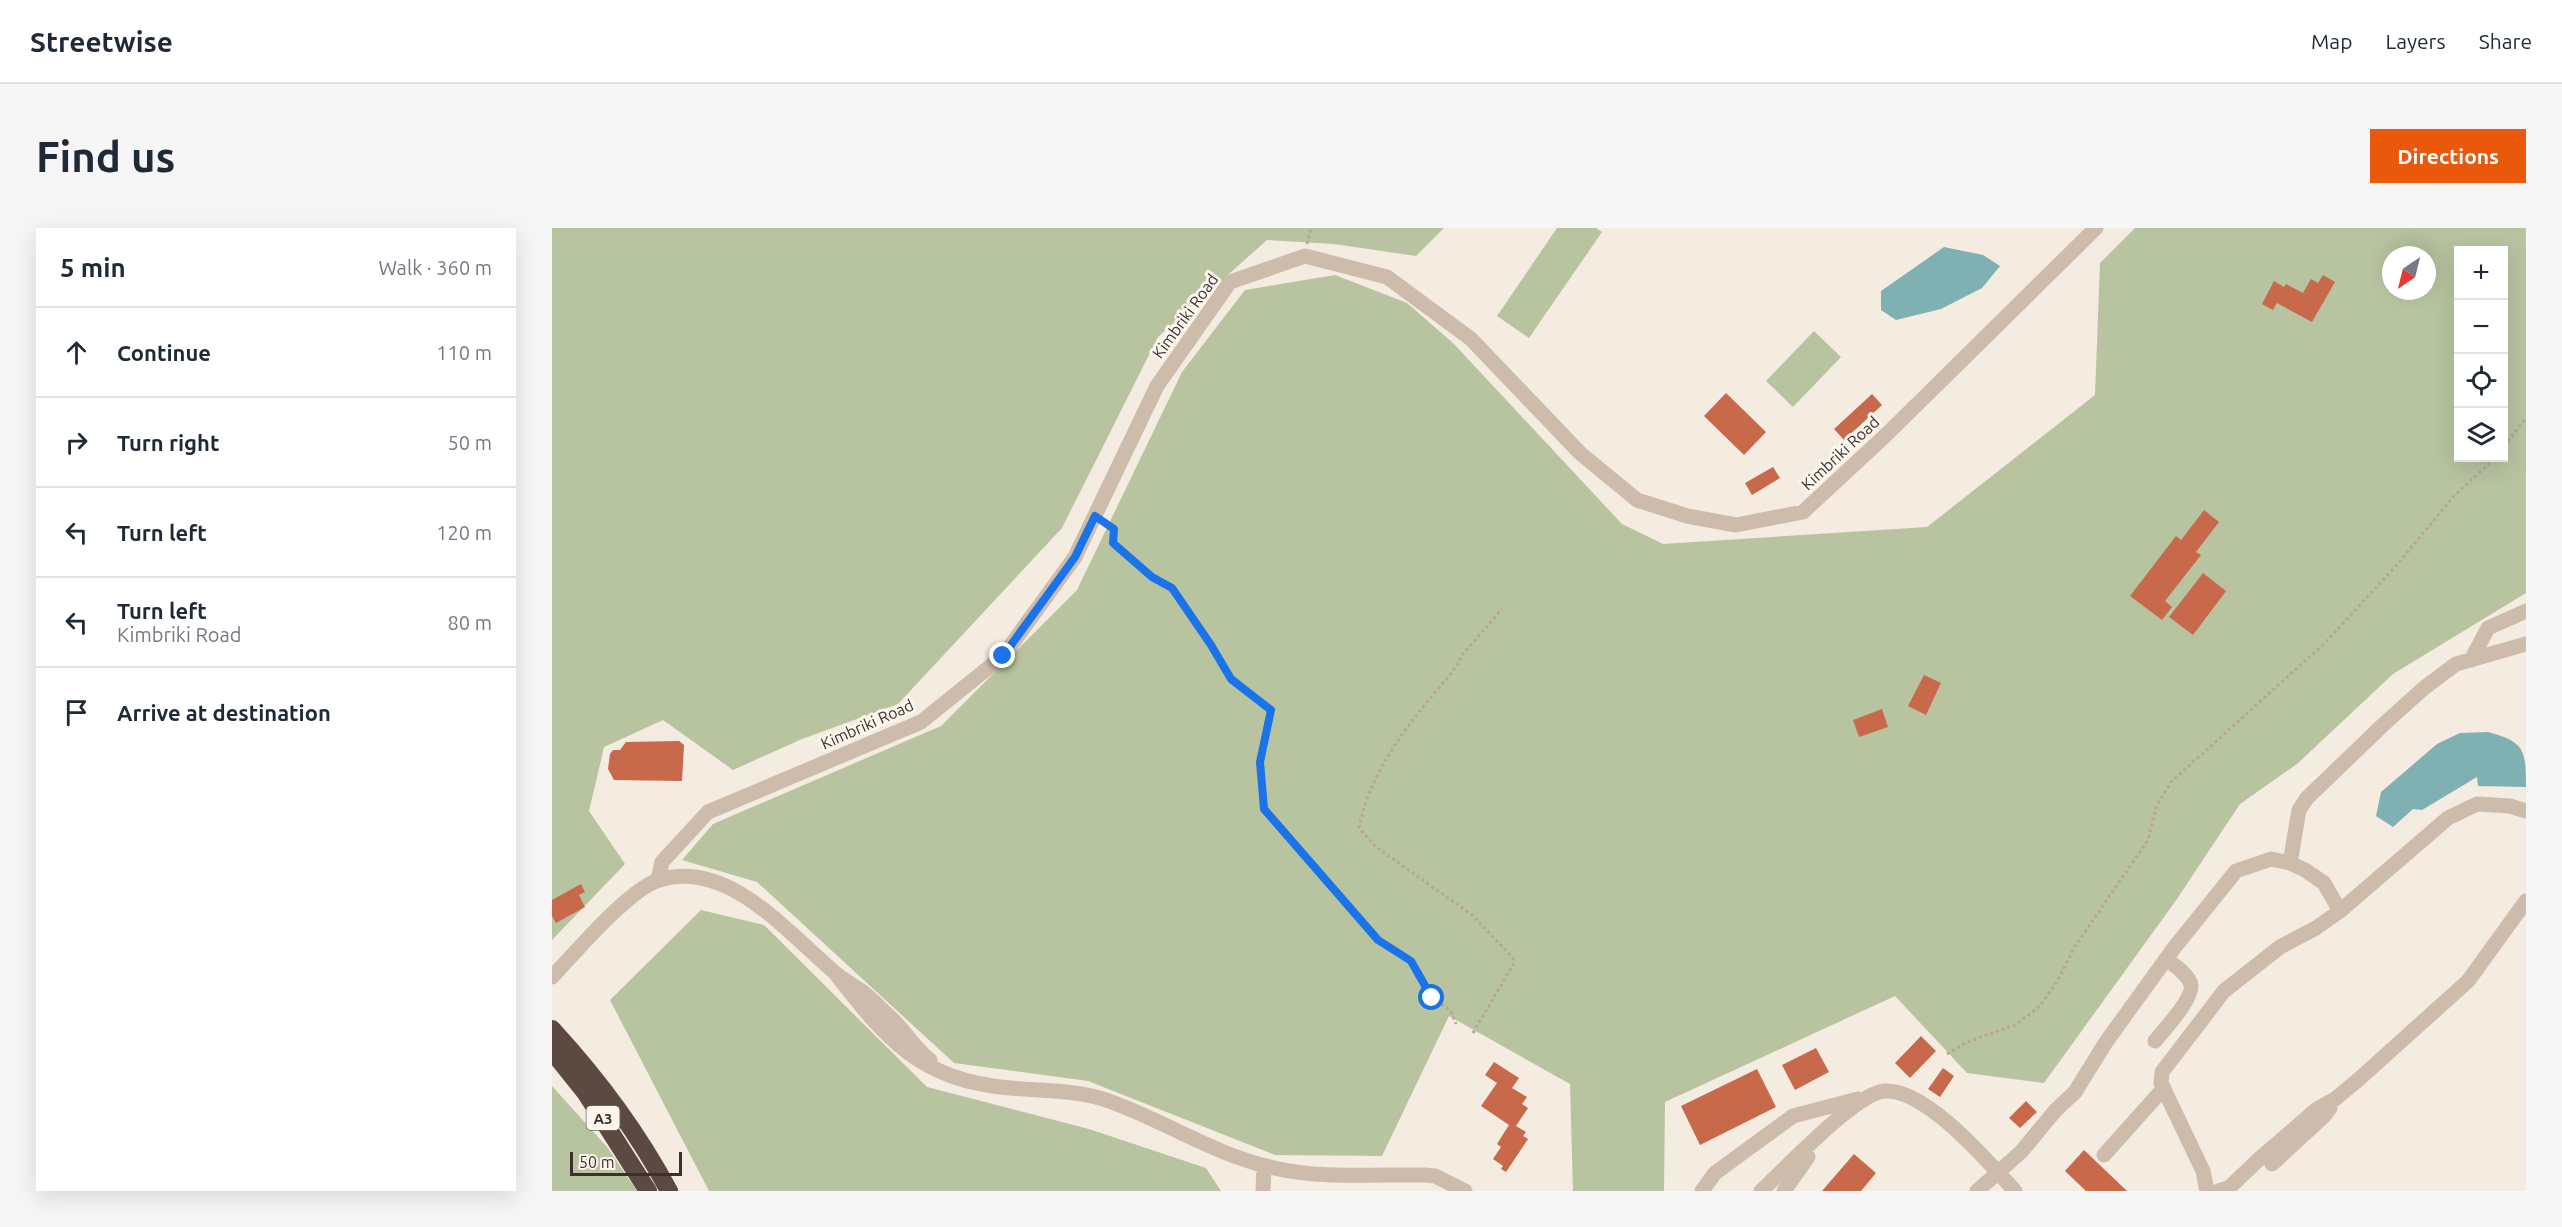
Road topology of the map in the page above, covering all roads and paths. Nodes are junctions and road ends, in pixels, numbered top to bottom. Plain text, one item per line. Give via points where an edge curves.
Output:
1 (2096, 228) edge
2 (2526, 418) edge
3 (2508, 441) edge
4 (2491, 462) edge
5 (1095, 516) junction
6 (1502, 609) dead end
7 (2526, 611) edge
8 (2526, 644) edge
9 (2470, 660) junction
10 (2526, 811) edge
11 (2290, 863) junction
12 (658, 880) junction
13 (2526, 901) edge
14 (2340, 911) junction
15 (2166, 959) junction
16 (552, 977) edge
17 (1456, 1024) dead end
18 (552, 1029) edge
19 (1473, 1034) dead end
20 (2155, 1041) dead end
21 (552, 1051) edge
22 (1947, 1054) dead end
23 (2164, 1088) junction
24 (1867, 1097) junction
25 (2335, 1099) junction
26 (1826, 1131) junction
27 (2104, 1155) dead end
28 (2272, 1164) dead end
29 (1264, 1166) junction
30 (1997, 1172) junction
31 (1464, 1190) edge
32 (648, 1191) edge
33 (669, 1191) edge
34 (1263, 1191) edge
35 (1702, 1191) edge
36 (1761, 1191) edge
37 (1784, 1191) edge
38 (1977, 1191) edge
39 (2015, 1191) edge
40 (2207, 1191) edge
41 (2218, 1191) edge

1 - 5 street, Kimbriki Road via 1803,512 1736,525 1687,516 1637,500 1580,453 1471,339 1387,277 1305,256 1230,282 1157,386
2 - 3 path
4 - 22 path via 2453,497 2325,643 2171,782 2156,807 2148,840 2074,948 2040,1006 2015,1026 1965,1043
5 - 12 street, Kimbriki Road via 1075,557 1003,656 921,722 708,812 662,862
5 - 17 path via 1114,529 1113,543 1152,577 1172,588 1231,679 1271,710 1260,762 1264,809 1378,940 1411,961 1432,998 1451,1011
6 - 19 path via 1462,655 1458,666 1385,759 1359,828 1376,847 1472,915 1513,958 1513,965
7 - 9 street via 2488,628
8 - 9 street
9 - 11 street via 2456,664 2424,688 2307,798 2298,810
10 - 14 street via 2477,804 2448,818
11 - 14 street via 2324,883
11 - 15 street via 2271,859 2236,872
12 - 16 street via 626,901
12 - 29 street via 707,880 734,891 771,915 835,973 876,1026 933,1069 977,1084 1107,1100
13 - 25 street via 2468,981
14 - 23 street via 2280,948 2224,991 2162,1072
15 - 20 street via 2191,983 2191,994
15 - 30 street via 2075,1092 2021,1152
18 - 33 highway, A3 via 624,1116
21 - 32 highway, A3 via 585,1092
23 - 27 street
23 - 40 street via 2203,1171
24 - 26 street
24 - 30 street via 1883,1091 1900,1092 1918,1101 1969,1142
24 - 35 street via 1793,1116 1715,1173
25 - 28 street via 2324,1116
25 - 41 street via 2317,1109 2230,1187
26 - 36 street
26 - 37 street
29 - 31 street via 1307,1173 1424,1174
29 - 34 street
30 - 38 street
30 - 39 street

